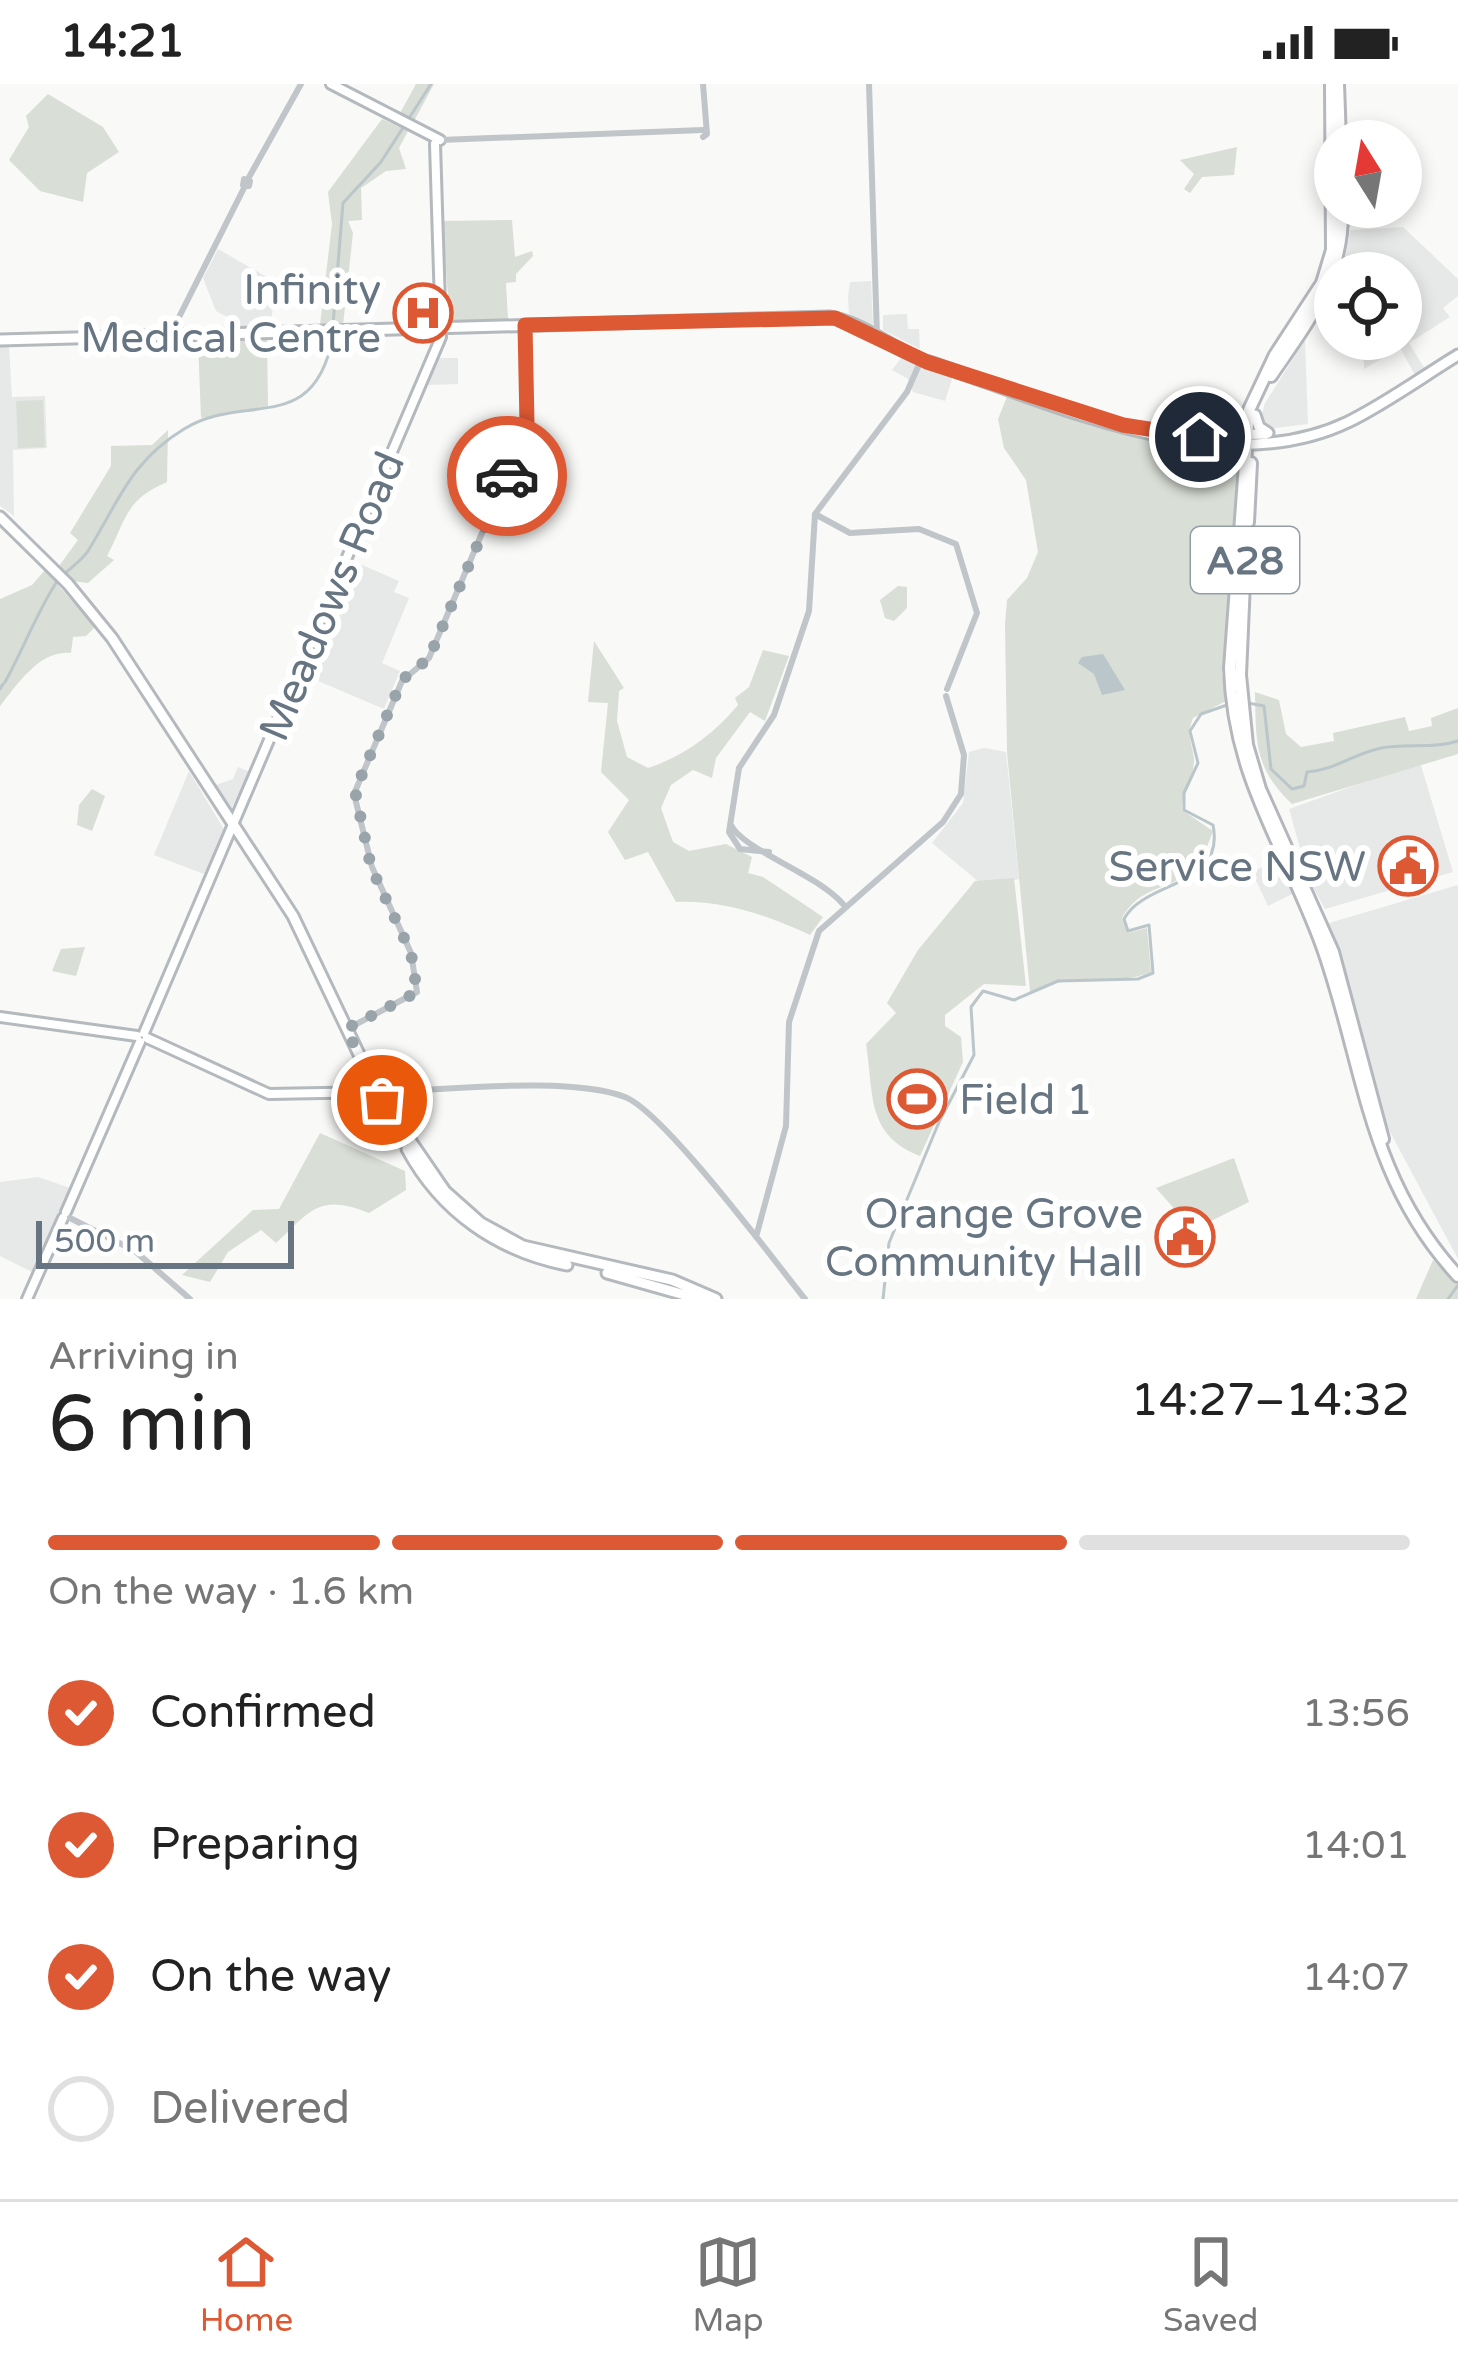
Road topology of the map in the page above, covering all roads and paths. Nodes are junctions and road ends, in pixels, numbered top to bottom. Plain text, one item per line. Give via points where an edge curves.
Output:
1 (301, 84) edge
2 (331, 84) edge
3 (703, 84) edge
4 (869, 84) edge
5 (1334, 84) edge
6 (1338, 120) edge
7 (436, 141) junction
8 (1341, 228) edge
9 (525, 325) junction
10 (442, 327) junction
11 (170, 335) junction
12 (877, 336) junction
13 (0, 340) edge
14 (1458, 356) edge
15 (922, 360) junction
16 (1255, 415) junction
17 (1123, 425) junction
18 (1272, 437) junction
19 (1249, 439) junction
20 (1224, 444) junction
21 (1248, 462) junction
22 (815, 514) junction
23 (3, 523) edge
24 (233, 829) junction
25 (844, 905) junction
26 (0, 1017) edge
27 (346, 1029) junction
28 (142, 1037) junction
29 (377, 1092) junction
30 (391, 1118) junction
31 (66, 1215) junction
32 (755, 1234) junction
33 (1458, 1273) edge
34 (27, 1299) edge
35 (190, 1299) edge
36 (699, 1299) edge
37 (716, 1299) edge
38 (805, 1299) edge

1 - 11 street
2 - 7 main road
3 - 7 street via 701,132
4 - 12 street
5 - 6 highway, A28
5 - 19 highway, A28 via 1328,264 1258,386
7 - 10 main road, Meadows Road
8 - 16 highway, A28 via 1333,281 1270,377
9 - 10 main road
9 - 12 main road via 823,317
9 - 27 street via 524,434 429,658 402,680 354,794 371,867 411,953 417,992
10 - 11 main road
10 - 24 main road, Meadows Road
11 - 13 main road
12 - 15 main road
14 - 18 main road via 1325,430
15 - 17 main road
15 - 22 street
16 - 18 main road
16 - 19 highway, A28
17 - 19 main road
17 - 20 main road via 1178,442
18 - 19 main road
18 - 21 main road
19 - 20 main road
19 - 21 highway, A28
20 - 21 main road
21 - 33 highway, A28 via 1239,727 1333,952 1382,1136
22 - 25 street via 809,611 774,715 740,768 729,835 737,848 769,852 824,884
22 - 25 street via 850,533 919,530 956,544 977,613 946,692 965,761 958,801
23 - 24 main road via 112,638
24 - 27 main road via 296,922
24 - 28 main road, Meadows Road
25 - 32 street via 819,931 789,1022 784,1132
26 - 28 main road
27 - 29 main road
28 - 29 main road via 269,1094
28 - 31 main road, Meadows Road
29 - 30 main road
29 - 32 street via 551,1088 625,1097
30 - 36 main road via 426,1181 476,1229 540,1259
30 - 37 main road via 445,1191 501,1235
31 - 34 main road, Meadows Road
31 - 35 street via 135,1251
32 - 38 street

